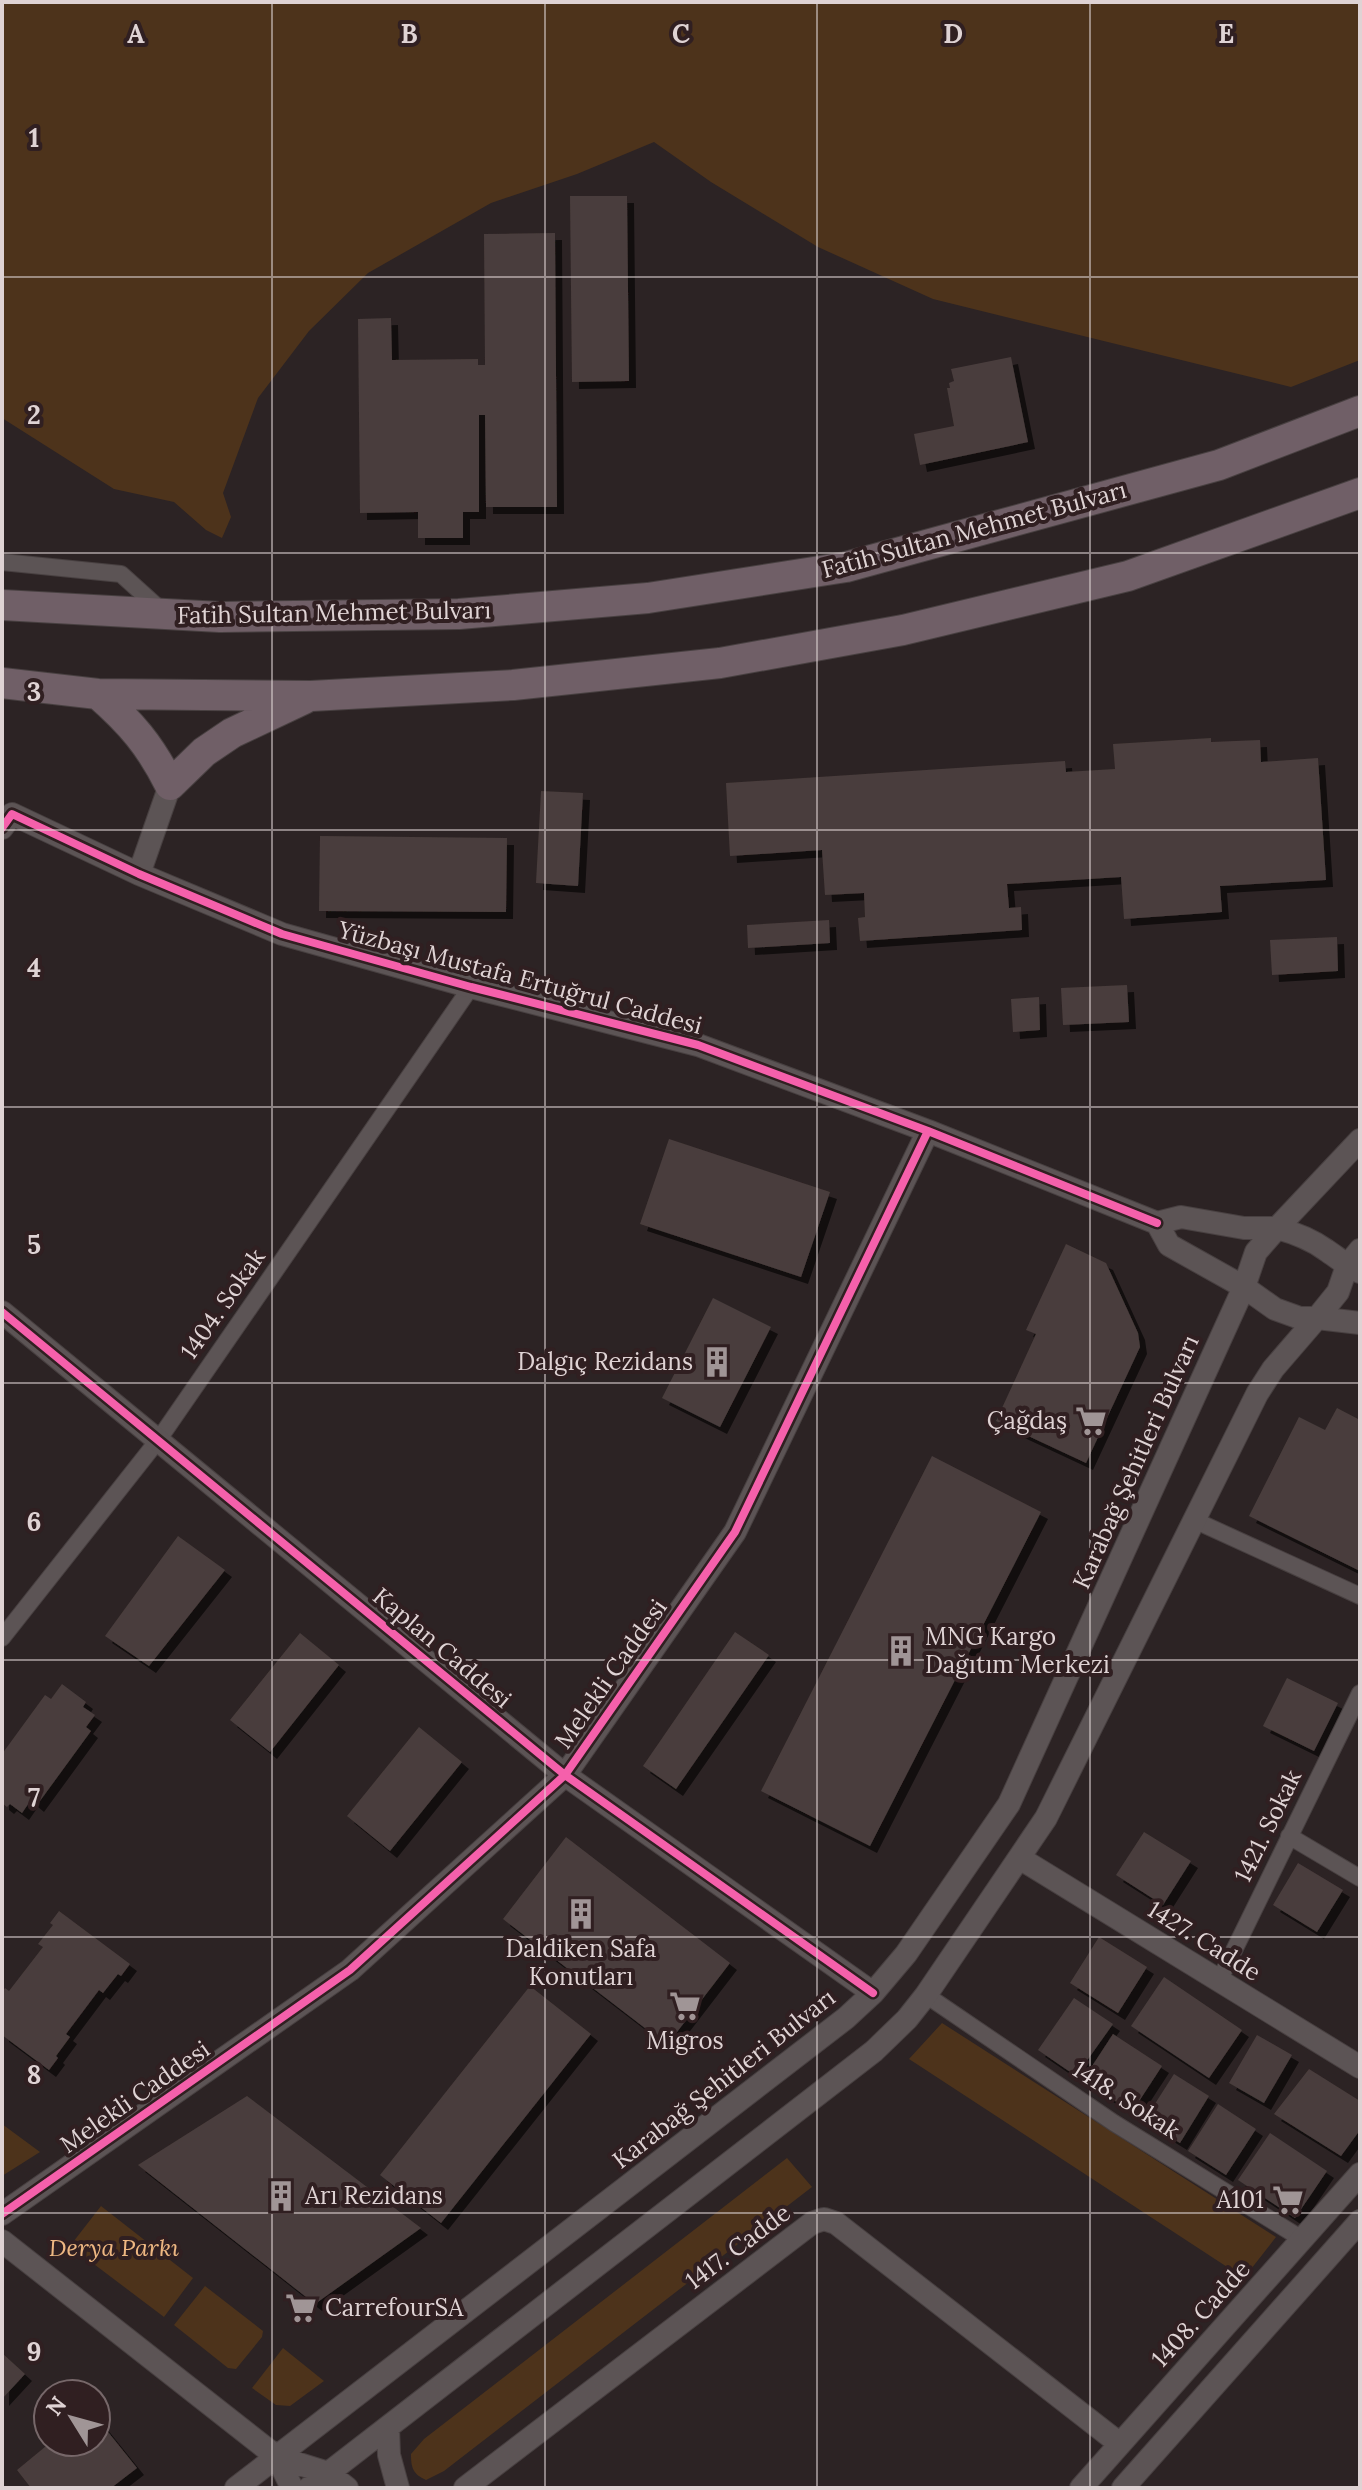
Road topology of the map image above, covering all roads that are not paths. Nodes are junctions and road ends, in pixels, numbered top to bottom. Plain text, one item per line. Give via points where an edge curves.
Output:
1 (1360, 411) edge
2 (1358, 494) edge
3 (2, 562) edge
4 (2, 605) edge
5 (166, 614) junction
6 (2, 683) edge
7 (98, 694) junction
8 (311, 696) junction
9 (170, 785) junction
10 (7, 821) edge
11 (139, 874) junction
12 (471, 987) junction
13 (928, 1131) junction
14 (1360, 1140) edge
15 (1157, 1223) junction
16 (1277, 1228) junction
17 (1356, 1263) edge
18 (1244, 1287) junction
19 (2, 1312) edge
20 (1317, 1318) junction
21 (1360, 1323) edge
22 (159, 1439) junction
23 (1194, 1520) junction
24 (1360, 1596) edge
25 (2, 1638) edge
26 (1360, 1693) edge
27 (565, 1775) junction
28 (1289, 1836) junction
29 (1021, 1859) junction
30 (1359, 1875) edge
31 (1219, 1981) junction
32 (873, 1993) junction
33 (926, 1995) junction
34 (1360, 2067) edge
35 (1360, 2174) edge
36 (2, 2214) edge
37 (1360, 2221) edge
38 (1302, 2239) junction
39 (2, 2241) edge
40 (388, 2427) junction
41 (1120, 2444) junction
42 (277, 2457) junction
43 (328, 2473) junction
44 (236, 2488) edge
45 (292, 2488) edge
46 (309, 2488) edge
47 (347, 2488) edge
48 (398, 2488) edge
49 (465, 2488) edge
50 (1081, 2488) edge
51 (1123, 2488) edge

1 - 5 highway, Fatih Sultan Mehmet Bulvarı via 1219,465 846,567 648,598 459,614
2 - 8 highway via 1128,576 903,630 720,663 513,685
3 - 5 street via 121,574
4 - 5 highway, Fatih Sultan Mehmet Bulvarı
6 - 7 highway
7 - 8 highway
7 - 9 highway via 141,735
8 - 9 highway via 232,733
9 - 11 street
10 - 11 street, Yüzbaşı Mustafa Ertuğrul Caddesi
11 - 12 street, Yüzbaşı Mustafa Ertuğrul Caddesi via 282,934
12 - 13 street, Yüzbaşı Mustafa Ertuğrul Caddesi via 698,1045
12 - 22 street, 1404. Sokak
13 - 15 street, Yüzbaşı Mustafa Ertuğrul Caddesi
13 - 27 street, Melekli Caddesi via 735,1532
14 - 16 street, Karabağ Şehitleri Bulvarı
15 - 16 street, Yüzbaşı Mustafa Ertuğrul Caddesi via 1181,1217
15 - 18 street, Yüzbaşı Mustafa Ertuğrul Caddesi via 1169,1245
16 - 17 street
16 - 18 street, Karabağ Şehitleri Bulvarı via 1256,1252
17 - 20 street
18 - 20 street via 1287,1314
18 - 32 street, Karabağ Şehitleri Bulvarı via 1009,1804 906,1954
19 - 22 street, Kaplan Caddesi
20 - 21 street
20 - 23 street via 1257,1394
22 - 25 street, 1404. Sokak
22 - 27 street, Kaplan Caddesi
23 - 24 street
23 - 29 street
26 - 28 street, 1421. Sokak
27 - 32 street, Kaplan Caddesi
27 - 36 street, Melekli Caddesi via 350,1970
28 - 30 street
28 - 31 street, 1421. Sokak
29 - 31 street, 1427. Cadde
29 - 33 street
31 - 34 street, 1427. Cadde
32 - 42 street, Karabağ Şehitleri Bulvarı
33 - 38 street, 1418. Sokak via 1114,2123
33 - 40 street via 874,2051
35 - 38 street, 1408. Cadde
37 - 51 street
38 - 41 street, 1408. Cadde
39 - 42 street
40 - 43 street
40 - 48 street
41 - 49 street, 1417. Cadde via 836,2223 824,2219
41 - 50 street, 1408. Cadde
42 - 43 street
42 - 44 street, Karabağ Şehitleri Bulvarı
42 - 45 street
43 - 46 street
43 - 47 street

